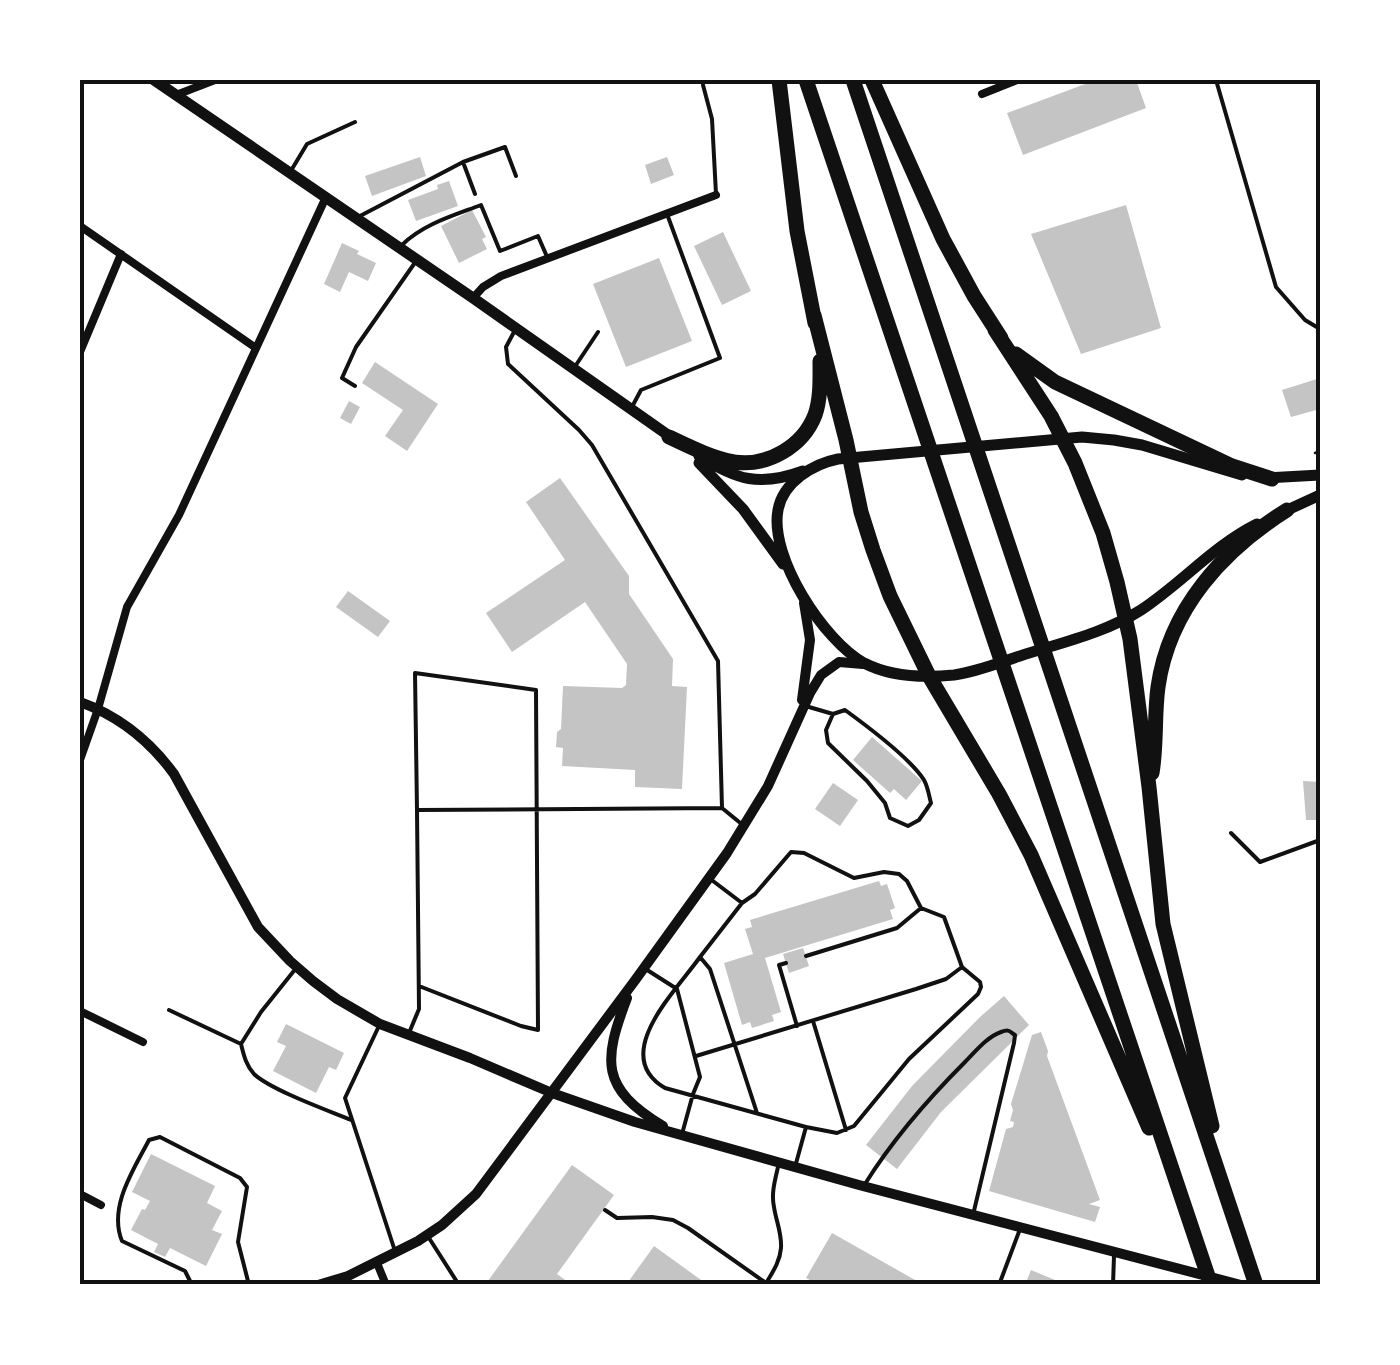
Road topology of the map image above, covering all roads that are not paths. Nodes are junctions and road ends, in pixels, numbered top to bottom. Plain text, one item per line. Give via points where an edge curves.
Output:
1 (154, 80) edge
2 (215, 80) edge
3 (780, 80) edge
4 (806, 80) edge
5 (853, 80) edge
6 (872, 80) edge
7 (1016, 80) edge
8 (1216, 80) edge
9 (703, 85) dead end
10 (982, 94) dead end
11 (176, 95) junction
12 (355, 122) dead end
13 (463, 162) junction
14 (290, 173) junction
15 (516, 176) dead end
16 (475, 194) dead end
17 (716, 195) joint
18 (326, 197) junction
19 (667, 214) junction
20 (356, 218) junction
21 (80, 226) edge
22 (400, 248) junction
23 (122, 254) junction
24 (548, 259) junction
25 (417, 260) junction
26 (474, 298) junction
27 (814, 314) junction
28 (516, 328) junction
29 (1320, 329) edge
30 (995, 330) junction
31 (598, 332) dead end
32 (256, 348) junction
33 (80, 352) edge
34 (573, 369) junction
35 (354, 386) dead end
36 (630, 409) junction
37 (670, 437) junction
38 (1062, 438) junction
39 (850, 458) junction
40 (816, 465) junction
41 (1320, 474) edge
42 (1272, 478) junction
43 (1320, 495) edge
44 (1288, 510) junction
45 (798, 588) junction
46 (1126, 618) junction
47 (874, 667) junction
48 (929, 676) junction
49 (80, 702) edge
50 (804, 706) junction
51 (98, 708) junction
52 (833, 714) junction
53 (798, 721) junction
54 (80, 760) edge
55 (1150, 787) junction
56 (722, 808) junction
57 (537, 809) junction
58 (417, 810) junction
59 (744, 826) junction
60 (1231, 833) dead end
61 (1320, 840) edge
62 (709, 878) junction
63 (742, 903) junction
64 (921, 908) junction
65 (806, 956) dead end
66 (700, 957) junction
67 (786, 963) dead end
68 (297, 967) junction
69 (962, 967) junction
70 (644, 968) junction
71 (636, 979) junction
72 (419, 986) junction
73 (677, 989) junction
74 (170, 1010) dead end
75 (80, 1012) edge
76 (813, 1021) junction
77 (380, 1024) junction
78 (797, 1026) junction
79 (408, 1035) junction
80 (143, 1042) dead end
81 (241, 1044) junction
82 (733, 1045) junction
83 (696, 1056) junction
84 (552, 1094) junction
85 (693, 1094) junction
86 (757, 1113) junction
87 (352, 1120) junction
88 (806, 1126) junction
89 (846, 1130) junction
90 (681, 1135) junction
91 (780, 1162) junction
92 (795, 1167) junction
93 (864, 1186) junction
94 (80, 1194) edge
95 (101, 1205) dead end
96 (605, 1210) dead end
97 (973, 1215) junction
98 (1021, 1227) junction
99 (1192, 1228) junction
100 (428, 1236) junction
101 (1241, 1242) junction
102 (1114, 1252) junction
103 (396, 1253) junction
104 (377, 1263) junction
105 (765, 1284) edge
106 (192, 1285) edge
107 (249, 1285) edge
108 (318, 1285) edge
109 (386, 1285) edge
110 (459, 1285) edge
111 (998, 1285) edge
112 (1114, 1285) edge
113 (1211, 1285) edge
114 (1241, 1285) edge
115 (1256, 1285) edge

1 - 11 main road
2 - 11 street
3 - 27 highway
4 - 99 highway
5 - 101 highway
6 - 30 highway via 943,239
7 - 10 street
8 - 29 lane via 1276,287
9 - 17 lane
11 - 14 main road
12 - 14 lane via 306,144
13 - 15 lane via 505,147
13 - 16 lane
13 - 20 lane
14 - 18 main road
17 - 19 street
18 - 20 main road
18 - 32 street
19 - 24 street
19 - 36 lane via 720,358 641,390
20 - 22 main road
21 - 23 street
22 - 24 lane via 430,226 481,205 500,251 538,236
22 - 25 main road
23 - 32 street
23 - 33 street
24 - 26 street via 496,279
25 - 26 main road
25 - 35 lane via 356,347 342,378
26 - 28 main road
27 - 37 highway via 817,410 790,448 744,463
27 - 39 highway
28 - 34 main road
28 - 56 lane via 506,347 508,364 586,438 718,660
30 - 38 highway
30 - 42 highway via 1055,382 1232,466
31 - 34 lane
32 - 51 street via 179,515 127,607
34 - 36 main road
36 - 37 main road
37 - 40 main road via 750,480 778,480
37 - 45 main road via 730,494
38 - 39 main road
38 - 42 main road via 1128,442
38 - 46 highway via 1103,533
39 - 40 main road
39 - 48 highway via 877,562
40 - 45 main road via 792,484 778,510 778,536
41 - 42 main road
43 - 44 main road
44 - 46 main road via 1232,538
44 - 55 highway via 1218,565 1175,628 1158,688
45 - 47 main road via 837,642
45 - 53 street via 810,640
46 - 48 main road via 974,670
46 - 55 highway
47 - 48 main road
47 - 50 street via 833,665
48 - 99 highway via 1030,855
49 - 51 street
50 - 52 lane
50 - 53 street
51 - 54 street
51 - 68 street via 158,752 258,927
52 - 52 lane via 828,743 867,781 890,818 908,826 920,820 931,803 924,780 845,710
53 - 59 street
55 - 101 highway via 1166,940
56 - 57 lane
56 - 59 lane
57 - 58 lane
57 - 58 lane via 536,690 415,673
57 - 72 lane via 538,1030
58 - 72 lane
59 - 62 street
60 - 61 lane via 1260,862
62 - 63 lane
62 - 70 street
63 - 64 lane via 790,852 804,852 854,878 899,874
63 - 66 lane
64 - 65 lane via 897,928
64 - 69 lane via 944,917
66 - 73 lane
66 - 82 lane via 710,969
67 - 78 lane via 779,965
68 - 77 street
68 - 81 lane
69 - 76 lane via 946,979
69 - 89 lane via 980,982 978,994
70 - 71 street
70 - 73 lane
71 - 84 street
71 - 90 street via 614,1038 613,1079 641,1112
72 - 79 lane via 420,1009
73 - 83 lane
73 - 85 lane via 650,1028 642,1057 654,1082
74 - 81 lane
75 - 80 street
76 - 78 lane
76 - 89 lane
77 - 79 street
77 - 87 lane via 345,1098
78 - 82 lane
79 - 84 street
81 - 87 lane via 256,1076
82 - 83 lane
82 - 86 lane
83 - 85 lane via 700,1078
84 - 90 street
84 - 100 street via 476,1194
85 - 86 lane
85 - 90 lane
86 - 88 lane
87 - 103 lane
88 - 89 lane
88 - 92 lane
90 - 91 street
91 - 92 street
91 - 105 lane via 773,1204 781,1251
92 - 93 street
93 - 97 street
93 - 97 lane via 932,1096 984,1042 1004,1031 1015,1036
94 - 95 street
96 - 105 lane via 616,1218 673,1220
97 - 98 street
98 - 102 street
98 - 111 lane
99 - 113 highway
100 - 103 street
100 - 110 lane
101 - 115 highway
102 - 112 lane
102 - 114 street
103 - 104 street
104 - 108 street
104 - 109 street
106 - 107 lane via 185,1271 122,1241 118,1231 124,1187 149,1140 160,1137 247,1187 238,1242

